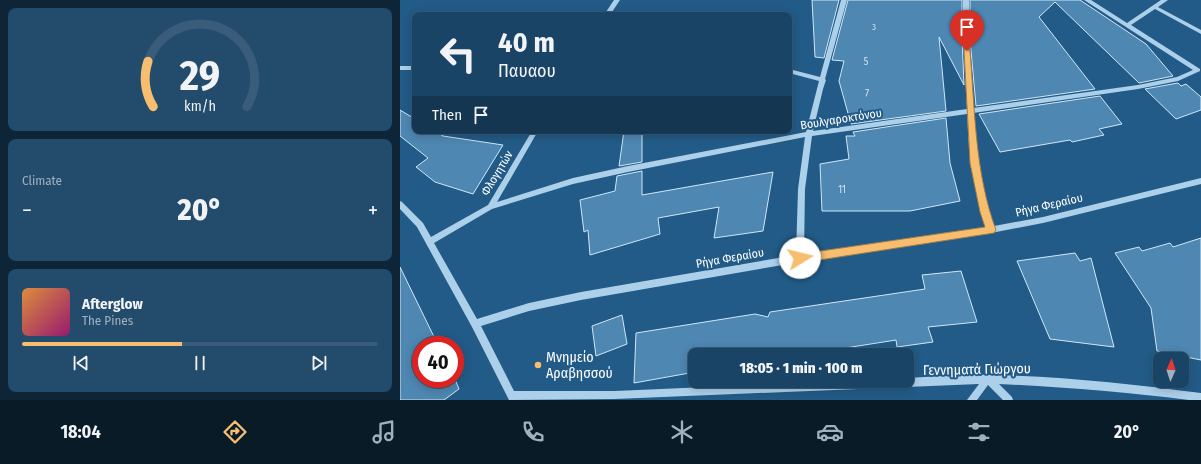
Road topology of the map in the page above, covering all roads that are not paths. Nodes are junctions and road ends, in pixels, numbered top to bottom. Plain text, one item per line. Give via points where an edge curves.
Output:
1 (617, 0) edge
2 (844, 0) edge
3 (966, 0) edge
4 (1087, 0) edge
5 (1165, 0) edge
6 (1155, 6) junction
7 (609, 12) edge
8 (1127, 25) junction
9 (1201, 32) edge
10 (400, 68) edge
11 (412, 68) edge
12 (792, 72) edge
13 (1199, 72) edge
14 (823, 80) junction
15 (970, 111) junction
16 (533, 134) edge
17 (810, 134) junction
18 (1201, 181) edge
19 (400, 204) edge
20 (490, 208) junction
21 (991, 230) junction
22 (429, 242) junction
23 (800, 258) junction
24 (475, 324) junction
25 (988, 379) junction
26 (1201, 397) edge
27 (513, 398) edge
28 (971, 400) edge
29 (1009, 400) edge

1 - 7 street
2 - 14 street
3 - 15 street
4 - 8 street
5 - 6 street
6 - 8 street
6 - 9 street
8 - 13 street
10 - 11 street
12 - 14 street
13 - 15 street, Βουλγαροκτόνου via 1178,79 1131,88
14 - 17 street
15 - 17 street, Βουλγαροκτόνου
15 - 21 street via 976,173
16 - 20 street, Φλογητών
17 - 20 street, Βουλγαροκτόνου via 601,174
17 - 23 street via 800,197
18 - 21 street, Ρήγα Φεραίου via 1043,220
19 - 22 street via 420,225
20 - 22 street, Φλογητών
21 - 23 street, Ρήγα Φεραίου
22 - 24 street
23 - 24 street, Ρήγα Φεραίου via 581,296 529,307
24 - 27 street
25 - 26 street, Γεννηματά Γιώργου via 1117,386
25 - 27 street, Γεννηματά Γιώργου
25 - 28 street
25 - 29 street

